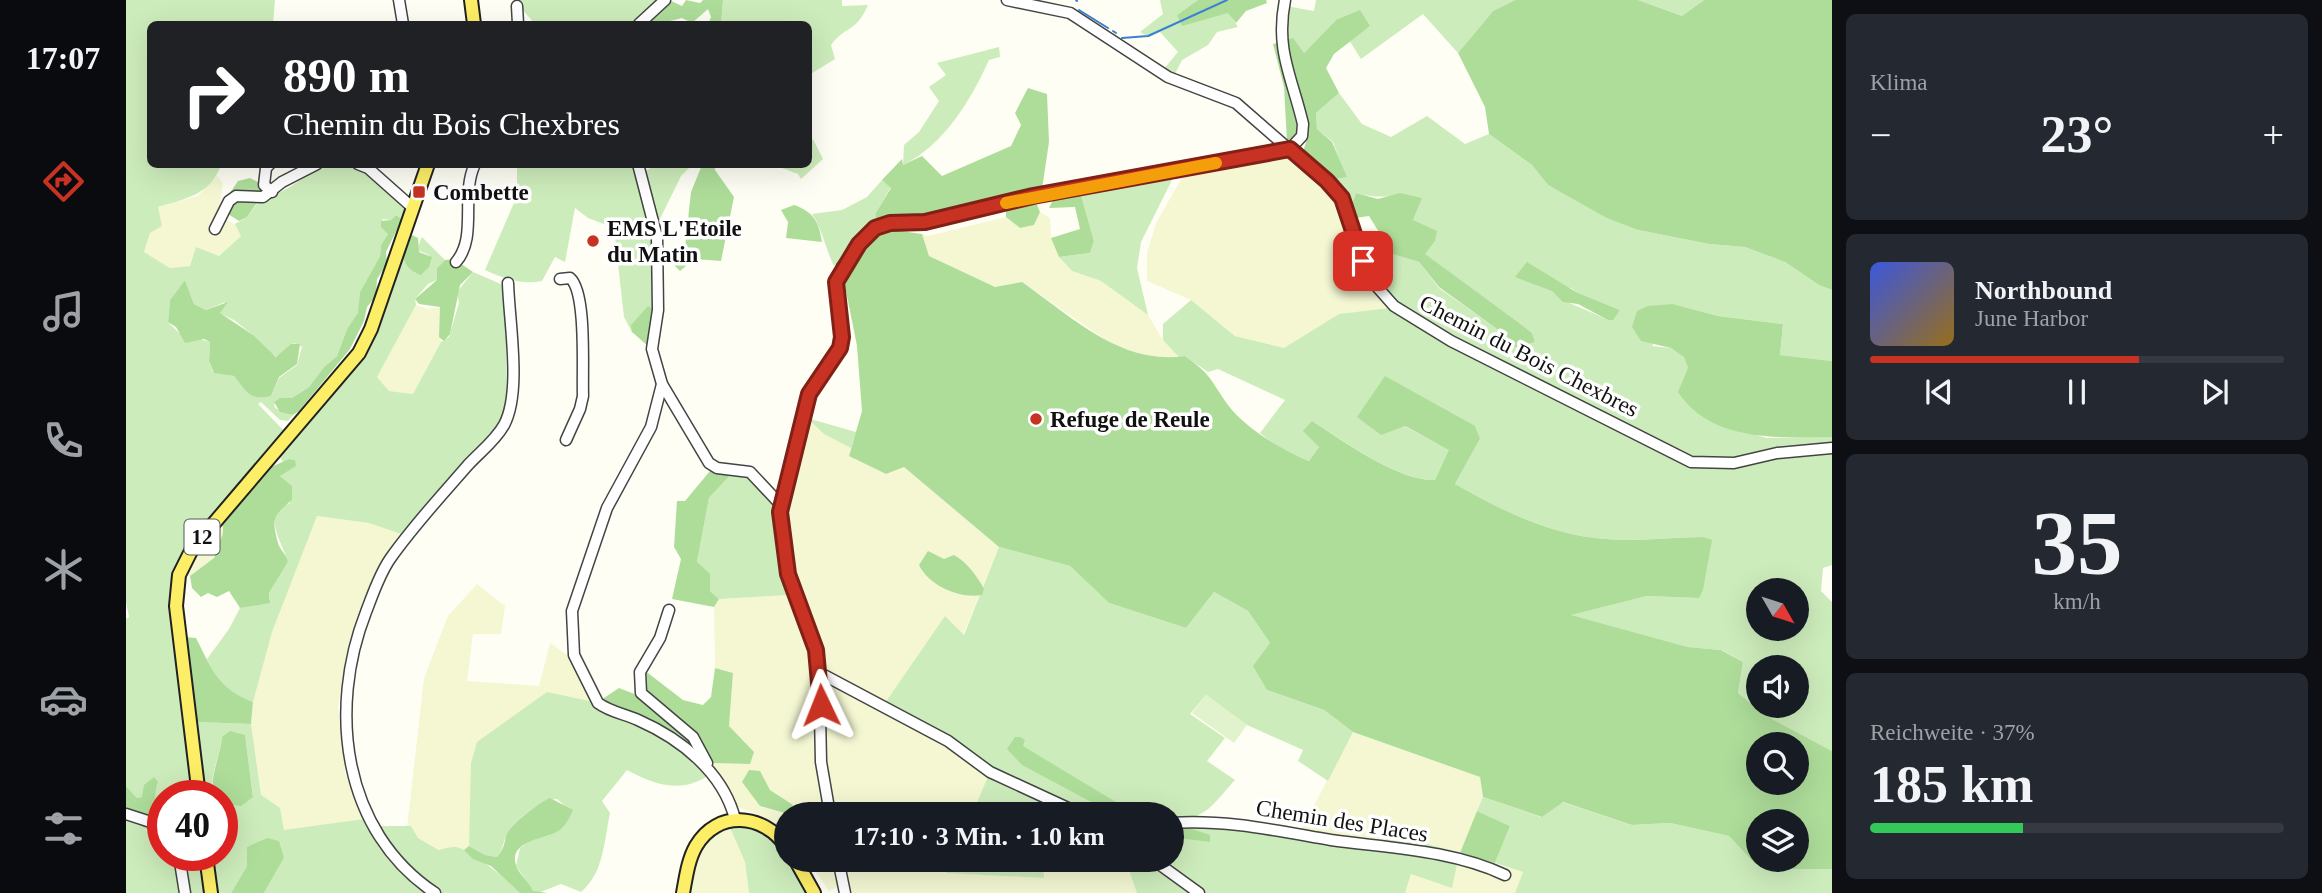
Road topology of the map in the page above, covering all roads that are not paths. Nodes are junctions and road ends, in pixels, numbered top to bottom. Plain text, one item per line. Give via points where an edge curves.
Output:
1 (399, 0) edge
2 (471, 0) edge
3 (665, 0) edge
4 (1007, 0) edge
5 (1285, 0) edge
6 (517, 6) dead end
7 (403, 21) edge
8 (474, 21) edge
9 (518, 21) edge
10 (642, 21) edge
11 (1290, 149) junction
12 (266, 168) edge
13 (309, 168) edge
14 (367, 168) edge
15 (427, 168) edge
16 (473, 168) edge
17 (639, 168) edge
18 (272, 192) junction
19 (413, 208) junction
20 (215, 229) dead end
21 (456, 262) dead end
22 (560, 279) dead end
23 (508, 283) dead end
24 (662, 384) junction
25 (566, 440) dead end
26 (1832, 448) edge
27 (781, 505) junction
28 (668, 610) dead end
29 (820, 673) junction
30 (714, 776) junction
31 (197, 780) edge
32 (828, 802) edge
33 (1055, 802) edge
34 (126, 814) edge
35 (735, 819) junction
36 (147, 821) edge
37 (1184, 823) edge
38 (774, 835) edge
39 (181, 871) edge
40 (208, 871) edge
41 (802, 872) edge
42 (841, 872) edge
43 (1171, 872) edge
44 (1505, 875) dead end
45 (185, 893) edge
46 (211, 893) edge
47 (435, 893) edge
48 (683, 893) edge
49 (814, 893) edge
50 (845, 893) edge
51 (1199, 893) edge

1 - 7 street
2 - 8 main road
3 - 10 street
4 - 11 street, Chemin du Bois Chexbres via 1070,13 1168,77 1236,103
5 - 11 street via 1282,50 1303,124 1302,136
6 - 9 street
11 - 26 street, Chemin du Bois Chexbres via 1342,198 1363,261 1380,293 1451,341 1682,460 1721,465
11 - 27 street via 875,228 859,244 836,282 840,348 809,394
12 - 18 street via 264,185
13 - 18 street
14 - 19 street
15 - 19 main road, 12
16 - 21 street via 468,182 467,243
17 - 24 street via 657,237 658,310 652,349
18 - 20 street via 236,196
19 - 31 main road, 12 via 359,353 202,537 179,575 177,607
22 - 25 street via 575,282 580,308 583,396
23 - 47 street via 508,415 495,437 384,569 355,642 346,695 345,718 358,796 387,846
24 - 27 street via 709,463 750,472
24 - 30 street via 651,427 607,509 579,588 572,611 574,655 598,703 678,741
27 - 29 street via 786,565 812,634
28 - 30 street via 660,638 639,672 641,693 693,737
29 - 32 street via 821,762
29 - 33 street via 948,741 990,772
30 - 35 street
34 - 36 street
35 - 38 main road via 764,825
35 - 48 main road via 714,827 697,844
37 - 44 street, Chemin des Places via 1226,823 1469,860
39 - 45 street
40 - 46 main road
41 - 49 main road
42 - 50 street
43 - 51 street

